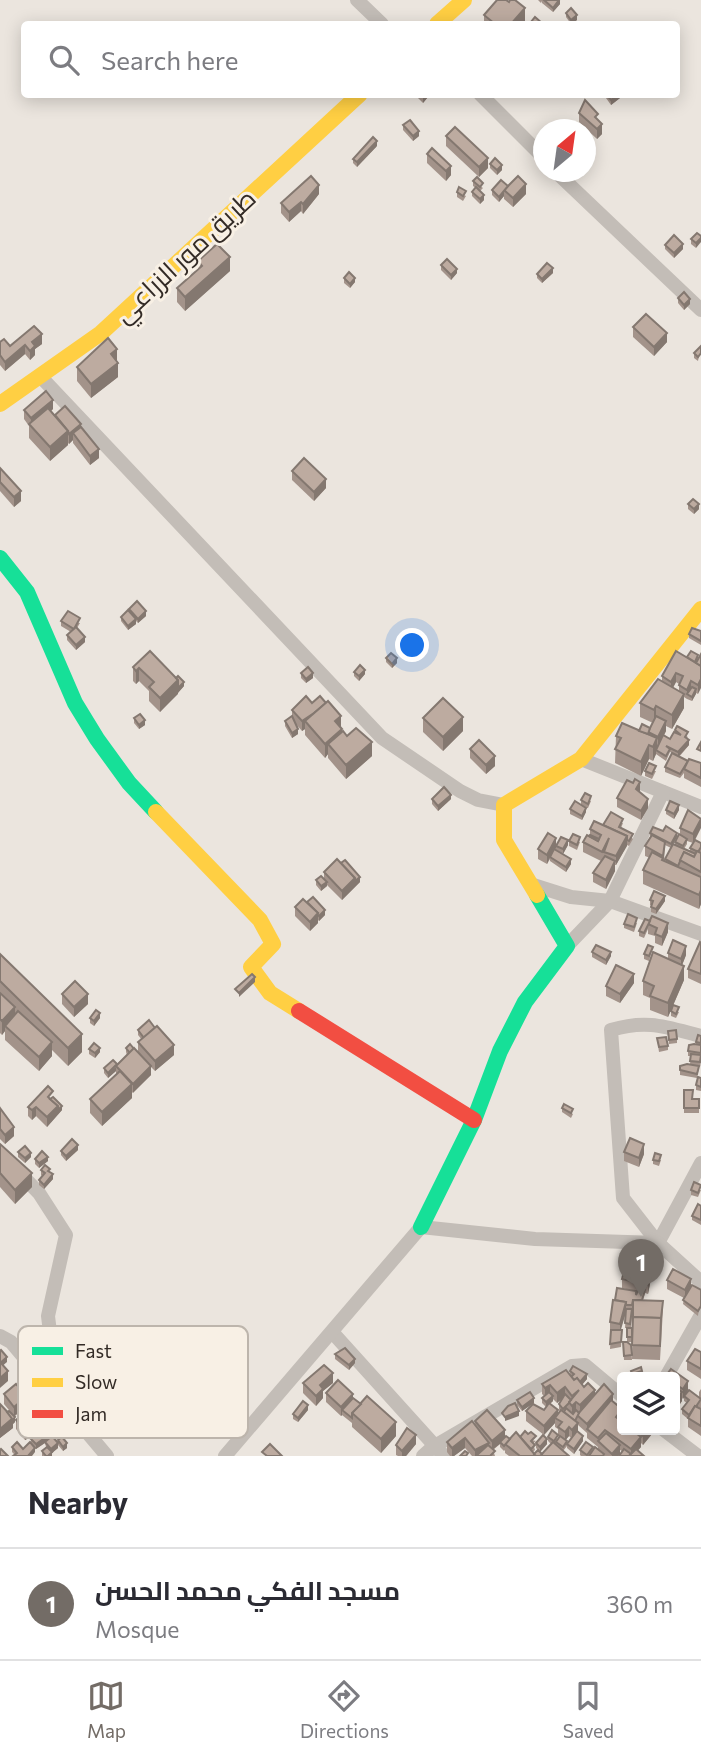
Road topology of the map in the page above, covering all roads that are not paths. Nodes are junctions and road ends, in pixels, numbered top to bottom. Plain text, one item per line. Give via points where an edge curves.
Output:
1 (357, 0) edge
2 (464, 0) edge
3 (379, 21) edge
4 (440, 21) edge
5 (356, 98) edge
6 (484, 98) edge
7 (533, 148) edge
8 (567, 182) edge
9 (701, 310) edge
10 (40, 376) junction
11 (0, 404) edge
12 (0, 558) edge
13 (701, 609) edge
14 (694, 628) edge
15 (581, 759) junction
16 (663, 792) junction
17 (504, 805) junction
18 (701, 807) edge
19 (530, 884) junction
20 (610, 901) junction
21 (701, 934) edge
22 (567, 946) junction
23 (701, 1036) edge
24 (474, 1120) junction
25 (0, 1153) edge
26 (701, 1163) edge
27 (421, 1227) junction
28 (658, 1243) junction
29 (701, 1282) edge
30 (701, 1315) edge
31 (49, 1326) edge
32 (333, 1333) junction
33 (0, 1336) edge
34 (18, 1350) edge
35 (669, 1372) edge
36 (617, 1392) edge
37 (248, 1430) edge
38 (671, 1435) edge
39 (92, 1438) edge
40 (241, 1438) edge
41 (433, 1453) edge
42 (107, 1456) edge
43 (225, 1456) edge
44 (698, 1456) edge

1 - 3 street
2 - 4 street
5 - 10 street, طريق مور الزراعي via 101,333
6 - 7 street
8 - 9 street
10 - 11 street, طريق مور الزراعي
10 - 17 street via 382,738 460,791
12 - 24 street via 27,592 75,703 97,739 129,783 260,920 273,944 251,967 262,984 300,1013
13 - 14 street
14 - 15 street
15 - 16 street
15 - 17 street
16 - 18 street
16 - 20 street
17 - 19 street via 504,840
19 - 20 street via 571,897
19 - 22 street
20 - 21 street
20 - 22 street
22 - 24 street via 525,1002 500,1051
23 - 28 street via 650,1023 611,1030 623,1198
24 - 27 street
25 - 31 street via 39,1193 66,1235
26 - 28 street
27 - 28 street via 535,1239
27 - 32 street
28 - 29 street
30 - 35 street
32 - 37 street
32 - 41 street
33 - 34 street
36 - 41 street via 585,1365 572,1366
38 - 44 street
39 - 42 street
40 - 43 street

